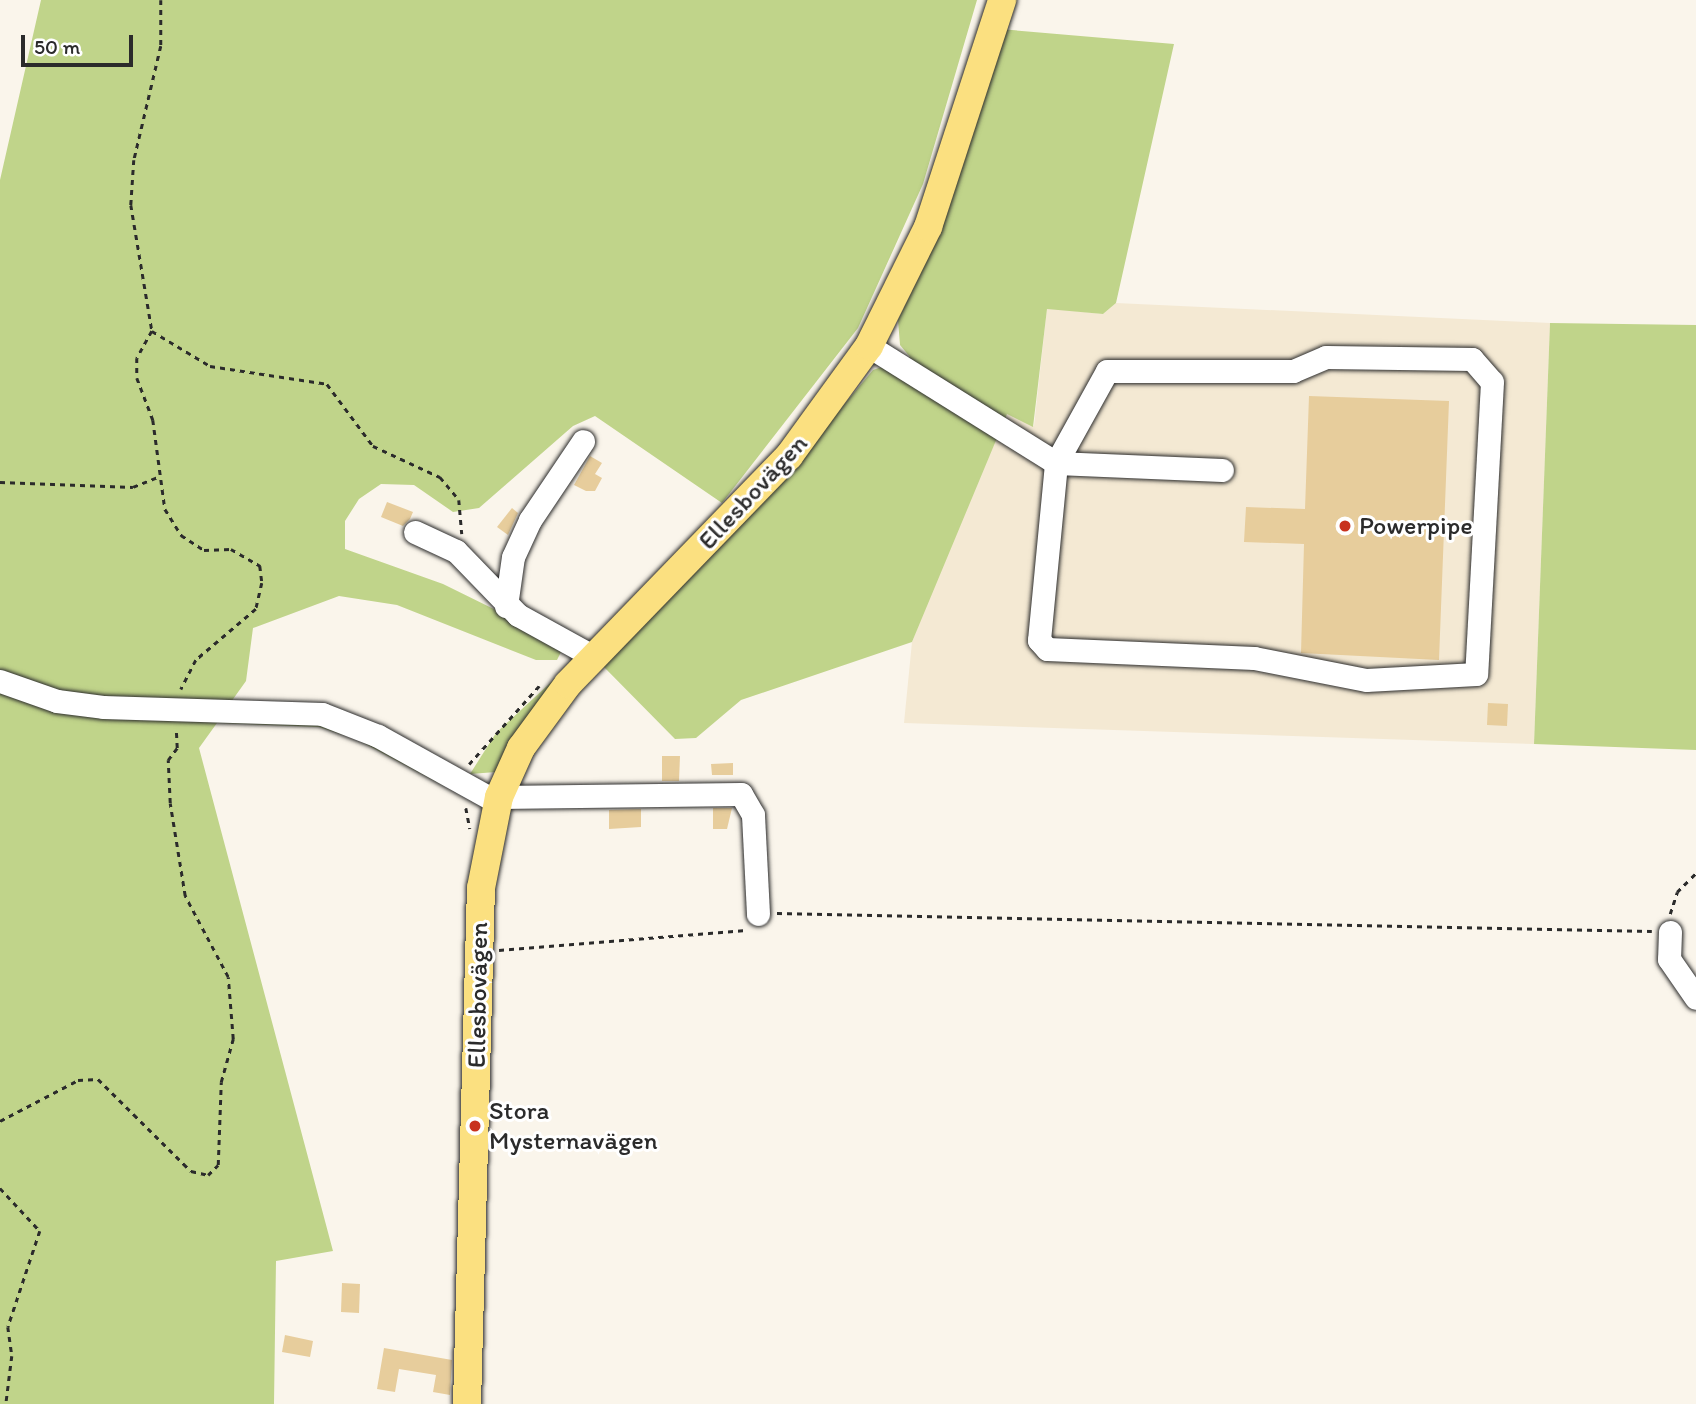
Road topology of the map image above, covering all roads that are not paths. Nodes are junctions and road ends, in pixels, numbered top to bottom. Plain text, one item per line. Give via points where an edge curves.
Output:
1 (1002, 0) edge
2 (869, 346) junction
3 (583, 440) dead end
4 (1056, 463) junction
5 (1222, 470) dead end
6 (415, 532) dead end
7 (506, 606) junction
8 (594, 657) junction
9 (0, 681) edge
10 (498, 800) junction
11 (758, 914) road end
12 (1670, 932) road end
13 (1696, 998) edge
14 (467, 1404) edge

1 - 2 main road, Ellesbovägen via 928,227
2 - 4 street
2 - 8 main road, Ellesbovägen via 789,456
3 - 7 street via 530,520 513,557
4 - 4 street via 1110,369 1293,371 1326,357 1478,362 1492,382 1480,669 1453,678 1366,680 1254,658 1047,649 1040,640
4 - 5 street
6 - 7 street via 457,553
7 - 8 street
8 - 10 main road, Ellesbovägen via 520,748
9 - 10 street via 70,703 176,721 296,710 333,717
10 - 11 street via 741,794 753,814
10 - 14 main road, Ellesbovägen via 486,840 478,950
12 - 13 street via 1669,959

